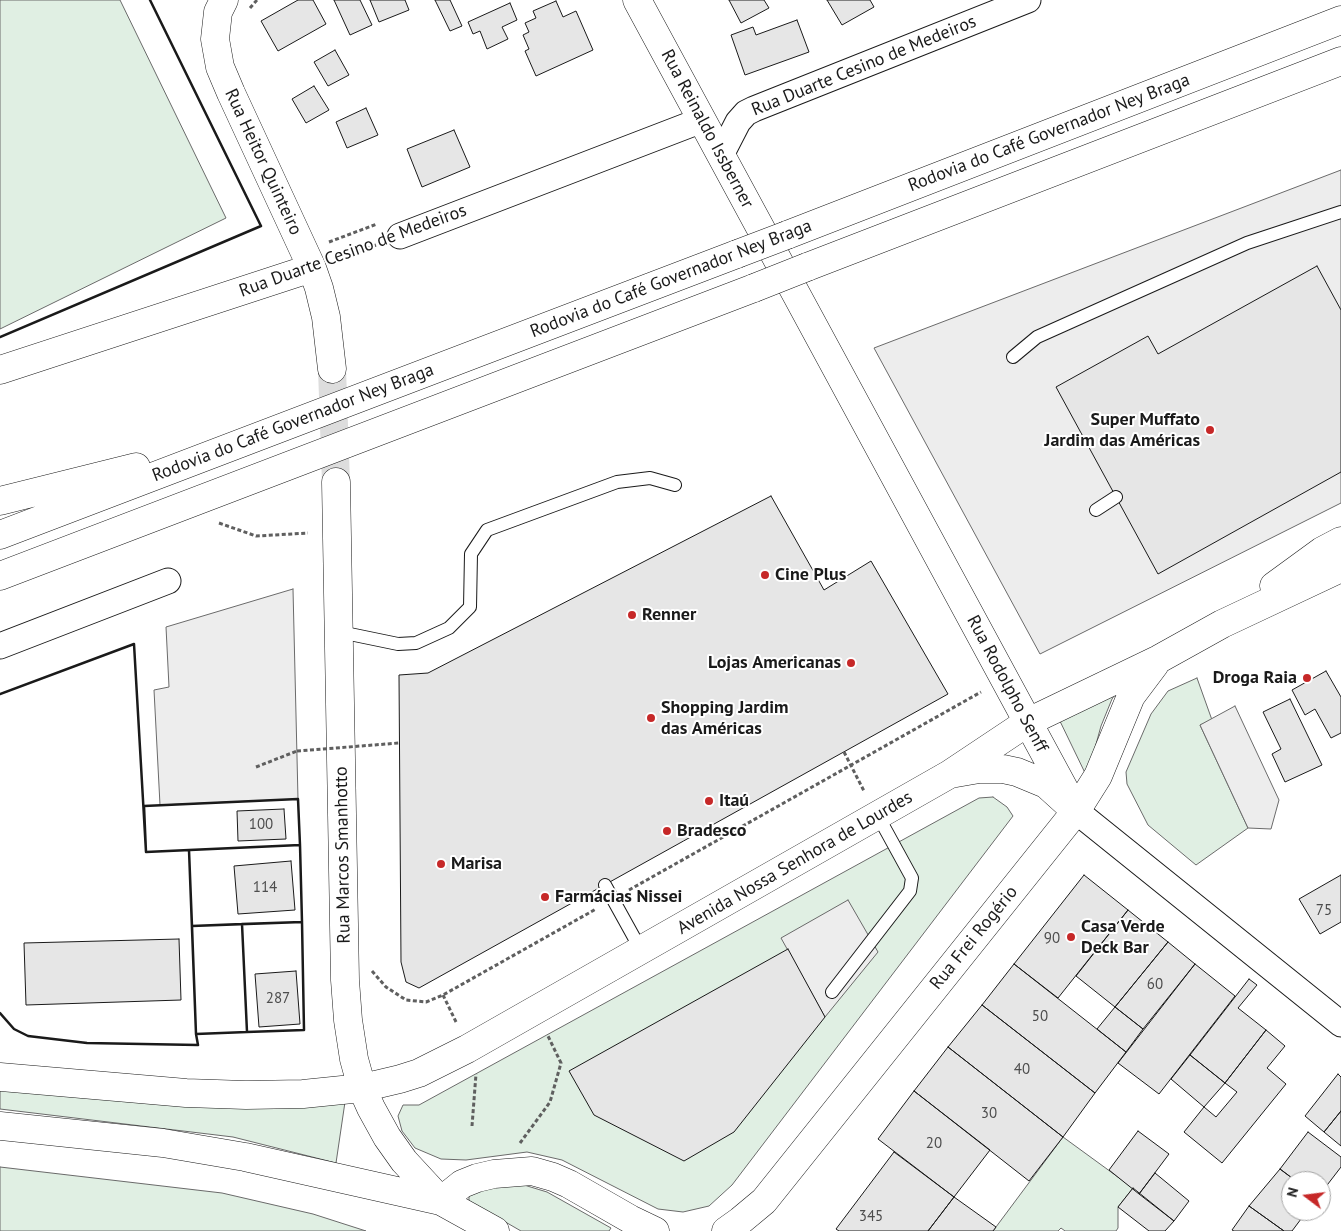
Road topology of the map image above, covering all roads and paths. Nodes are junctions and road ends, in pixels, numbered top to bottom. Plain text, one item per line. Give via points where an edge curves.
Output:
1 (257, 0) edge
2 (637, 0) edge
3 (1028, 0) edge
4 (1341, 8) edge
5 (229, 9) edge
6 (1341, 20) edge
7 (1310, 32) junction
8 (1333, 68) edge
9 (702, 120) junction
10 (721, 155) junction
11 (1341, 212) edge
12 (392, 229) junction
13 (324, 235) dead end
14 (782, 246) junction
15 (312, 268) junction
16 (1013, 357) dead end
17 (332, 369) tunnel mouth
18 (0, 370) edge
19 (254, 438) junction
20 (336, 482) tunnel mouth
21 (675, 485) dead end
22 (1116, 498) dead end
23 (0, 501) edge
24 (181, 507) junction
25 (1096, 510) dead end
26 (308, 532) dead end
27 (0, 535) edge
28 (1334, 558) edge
29 (0, 576) edge
30 (168, 581) dead end
31 (340, 632) junction
32 (0, 646) edge
33 (1159, 659) junction
34 (982, 691) dead end
35 (1028, 722) junction
36 (399, 743) dead end
37 (844, 752) dead end
38 (851, 765) junction
39 (256, 767) dead end
40 (950, 774) junction
41 (872, 805) junction
42 (1076, 811) junction
43 (605, 885) dead end
44 (613, 900) junction
45 (641, 950) junction
46 (366, 964) dead end
47 (832, 992) dead end
48 (443, 996) junction
49 (1341, 1024) edge
50 (458, 1028) dead end
51 (544, 1028) dead end
52 (476, 1073) dead end
53 (0, 1077) edge
54 (362, 1088) junction
55 (0, 1126) edge
56 (472, 1126) dead end
57 (518, 1146) dead end
58 (441, 1201) junction
59 (764, 1201) junction
60 (495, 1231) edge
61 (655, 1231) edge
62 (726, 1231) edge
63 (758, 1231) edge

1 - 5 path
2 - 9 main road, Rua Reinaldo Issberner
3 - 10 street, Rua Duarte Cesino de Medeiros via 754,109 738,122
4 - 7 main road
5 - 15 main road, Rua Heitor Quinteiro via 215,39 220,66
6 - 7 main road, Rodovia do Café Governador Ney Braga
7 - 14 main road, Rodovia do Café Governador Ney Braga
8 - 24 main road, bridge
9 - 10 main road, Rua Reinaldo Issberner
9 - 12 street, Rua Duarte Cesino de Medeiros
10 - 14 main road, Rua Reinaldo Issberner
11 - 16 lane via 1247,243 1037,337
12 - 13 path via 328,243
12 - 15 path, Rua Duarte Cesino de Medeiros
14 - 19 main road, Rodovia do Café Governador Ney Braga, bridge via 737,254
14 - 35 main road, Rua Rodolpho Senff
15 - 17 main road, Rua Heitor Quinteiro via 326,317
15 - 18 main road, Rua Duarte Cesino de Medeiros
19 - 23 main road
19 - 27 main road, Rodovia do Café Governador Ney Braga
20 - 31 main road, Rua Marcos Smanhotto
21 - 31 lane via 650,478 617,482 487,530 471,554 470,607 449,628 416,643 398,644
22 - 25 lane
24 - 26 path via 256,536
24 - 29 main road
28 - 33 main road, Avenida Nossa Senhora de Lourdes
30 - 32 street
31 - 54 main road, Rua Marcos Smanhotto via 346,980 354,1059
33 - 35 main road, Avenida Nossa Senhora de Lourdes
33 - 42 main road, Rua Frei Rogério via 1131,696 1098,776
34 - 38 path
35 - 40 main road, Avenida Nossa Senhora de Lourdes
35 - 42 main road, Rua Rodolpho Senff
36 - 39 path, bridge via 297,751
37 - 38 path
38 - 41 path
38 - 44 path
40 - 41 main road, Avenida Nossa Senhora de Lourdes
40 - 42 main road via 979,769 1018,772 1046,784
41 - 45 main road, Avenida Nossa Senhora de Lourdes
41 - 47 lane via 912,878 910,891
42 - 49 street, Rua Rodolpho Senff
42 - 59 main road, Rua Frei Rogério
43 - 44 lane
44 - 45 lane
44 - 48 path
45 - 54 main road, Avenida Nossa Senhora de Lourdes via 445,1061 400,1079
46 - 48 path via 386,987 406,1000 426,1002
48 - 50 path
51 - 57 path via 561,1063 550,1102
52 - 56 path
53 - 54 main road, Avenida Nossa Senhora de Lourdes via 186,1093 303,1094
54 - 58 main road, Rua Marcos Smanhotto via 387,1137
55 - 58 main road via 202,1149
58 - 60 main road
58 - 61 main road via 462,1184 477,1178 532,1171 569,1184
59 - 62 main road, Rua Frei Rogério
59 - 63 main road

